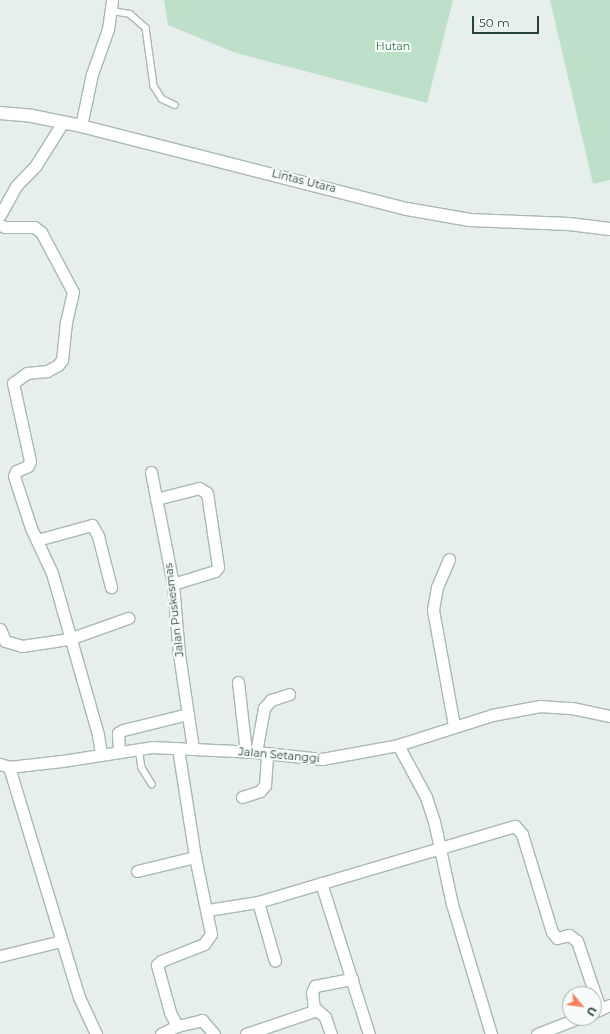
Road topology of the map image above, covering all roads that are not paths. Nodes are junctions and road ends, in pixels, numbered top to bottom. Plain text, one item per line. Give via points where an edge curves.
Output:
1 (112, 5) edge
2 (174, 105) dead end
3 (0, 113) edge
4 (63, 122) junction
5 (80, 126) junction
6 (0, 216) edge
7 (0, 225) edge
8 (610, 229) edge
9 (151, 472) dead end
10 (156, 499) junction
11 (37, 540) junction
12 (449, 559) dead end
13 (173, 584) junction
14 (111, 587) dead end
15 (128, 618) dead end
16 (0, 629) edge
17 (69, 638) junction
18 (5, 647) edge
19 (238, 682) dead end
20 (289, 694) dead end
21 (188, 714) junction
22 (610, 716) edge
23 (454, 726) junction
24 (398, 745) junction
25 (139, 748) junction
26 (178, 748) junction
27 (193, 749) junction
28 (120, 752) junction
29 (256, 752) junction
30 (102, 754) junction
31 (5, 766) edge
32 (152, 784) dead end
33 (242, 797) dead end
34 (440, 848) junction
35 (195, 857) junction
36 (137, 872) dead end
37 (321, 883) junction
38 (258, 902) junction
39 (208, 910) junction
40 (61, 941) junction
41 (0, 956) edge
42 (275, 961) dead end
43 (352, 979) junction
44 (593, 986) edge
45 (314, 1010) junction
46 (562, 1024) edge
47 (177, 1026) junction
48 (96, 1034) edge
49 (161, 1034) edge
50 (214, 1034) edge
51 (246, 1034) edge
52 (331, 1034) edge
53 (369, 1034) edge
54 (491, 1034) edge
55 (537, 1034) edge

1 - 2 lane via 130,14 146,28 154,86 162,99
1 - 5 street
3 - 4 street, Lintas Utara
4 - 5 street, Lintas Utara
4 - 6 street via 36,165 16,186
5 - 8 street, Lintas Utara via 407,209 470,220
7 - 11 street via 38,229 74,292 66,322 62,360 47,371 20,376 12,387 30,461 28,466 16,470 14,476
9 - 10 street, Jalan Puskesmas
10 - 13 street, Jalan Puskesmas
10 - 13 street via 199,488 207,493 218,567 216,571
11 - 14 street via 92,525 98,536
11 - 17 street via 52,574
12 - 23 street via 437,587 433,610
13 - 21 street, Jalan Puskesmas
15 - 17 street
16 - 18 street
17 - 18 street
17 - 30 street
19 - 29 street
20 - 29 street via 272,700 264,708
21 - 27 street, Jalan Puskesmas
21 - 28 street via 123,730 118,733
22 - 23 street, Jalan Setanggi via 572,708 540,706
23 - 24 street, Jalan Setanggi
24 - 29 street, Jalan Setanggi via 322,759
24 - 34 street via 426,797
25 - 26 street, Jalan Setanggi
25 - 28 street, Jalan Setanggi
25 - 32 lane via 142,768
26 - 27 street, Jalan Setanggi
26 - 35 street
27 - 29 street, Jalan Setanggi
28 - 30 street, Jalan Setanggi
29 - 33 street via 265,785 260,791
30 - 31 street, Jalan Setanggi
31 - 40 street
34 - 37 street
34 - 44 street via 515,826 520,829 552,932 557,938 569,935 577,941
34 - 54 street via 452,904
35 - 36 street
35 - 39 street
37 - 38 street
37 - 43 street
38 - 39 street
38 - 42 street
39 - 47 street via 211,934 209,940 161,961 156,968
40 - 41 street
40 - 48 street via 79,997
43 - 45 street via 315,986 312,992
43 - 53 street
45 - 51 street
45 - 52 street via 325,1017
46 - 55 street
47 - 49 street
47 - 50 street via 202,1020

